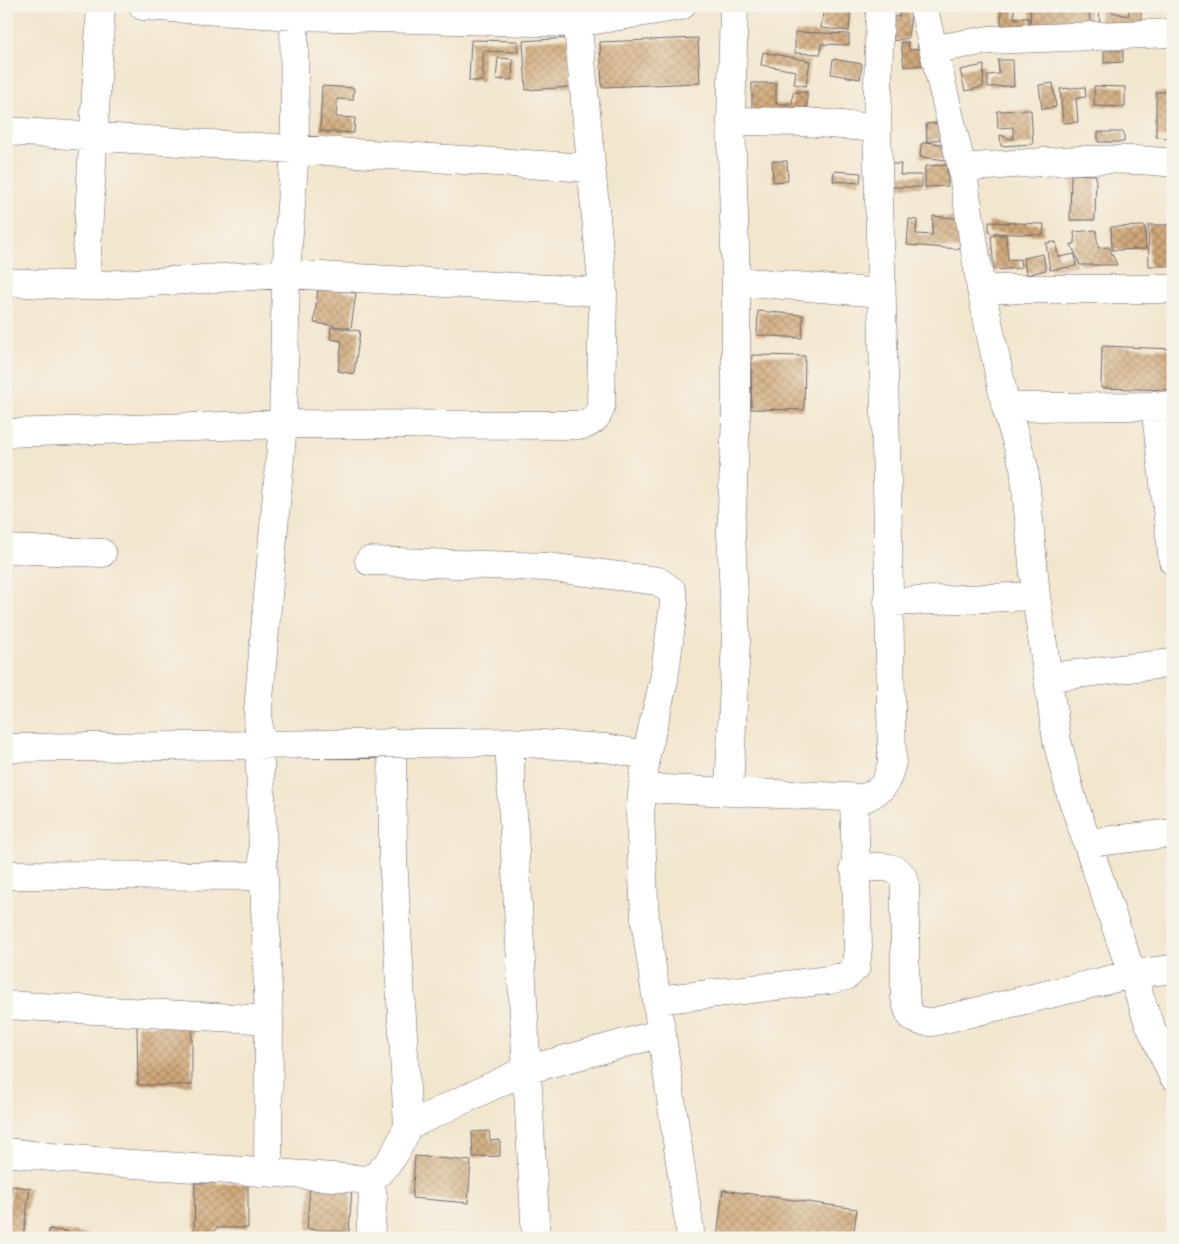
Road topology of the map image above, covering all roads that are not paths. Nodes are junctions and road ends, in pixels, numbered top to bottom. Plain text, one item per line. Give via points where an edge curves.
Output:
1 (100, 6) edge
2 (143, 6) edge
3 (681, 6) edge
4 (734, 6) edge
5 (880, 6) edge
6 (923, 6) edge
7 (294, 11) edge
8 (577, 15) edge
9 (1173, 33) edge
10 (933, 49) junction
11 (731, 120) junction
12 (876, 128) junction
13 (6, 131) edge
14 (94, 135) junction
15 (295, 150) junction
16 (1173, 163) edge
17 (590, 168) junction
18 (962, 168) junction
19 (286, 274) junction
20 (736, 281) junction
21 (6, 282) edge
22 (86, 286) junction
23 (980, 289) junction
24 (1173, 289) edge
25 (603, 292) junction
26 (882, 293) junction
27 (1164, 406) edge
28 (1006, 408) junction
29 (283, 424) junction
30 (6, 433) edge
31 (6, 549) edge
32 (102, 554) dead end
33 (369, 561) dead end
34 (1173, 561) edge
35 (1036, 596) junction
36 (888, 602) junction
37 (1173, 663) edge
38 (1049, 677) junction
39 (392, 742) junction
40 (509, 742) junction
41 (258, 745) junction
42 (6, 748) edge
43 (646, 755) junction
44 (643, 788) junction
45 (729, 792) junction
46 (854, 799) junction
47 (1173, 833) edge
48 (1088, 843) junction
49 (854, 868) junction
50 (6, 874) edge
51 (262, 876) junction
52 (1173, 969) edge
53 (1133, 974) junction
54 (657, 1000) junction
55 (6, 1006) edge
56 (268, 1020) junction
57 (662, 1033) junction
58 (526, 1070) junction
59 (1173, 1076) edge
60 (408, 1126) junction
61 (6, 1152) edge
62 (268, 1171) junction
63 (370, 1180) junction
64 (370, 1238) edge
65 (536, 1238) edge
66 (691, 1238) edge

1 - 14 street
2 - 7 street
3 - 8 street
4 - 11 street
5 - 12 street
6 - 10 street
7 - 8 street
7 - 15 street
8 - 17 street
9 - 10 street via 989,40
10 - 18 street
11 - 12 street
11 - 20 street
12 - 26 street
13 - 14 street
14 - 15 street
14 - 22 street
15 - 17 street
15 - 19 street
16 - 18 street via 1136,159 1081,160
17 - 25 street
18 - 23 street
19 - 22 street
19 - 25 street
19 - 29 street
20 - 26 street
20 - 45 street via 736,416 731,533 736,640
21 - 22 street
23 - 24 street
23 - 28 street
25 - 29 street via 601,406 599,415 584,425
26 - 36 street
27 - 28 street
27 - 34 street
28 - 35 street via 1024,467
29 - 30 street
29 - 41 street
31 - 32 street
33 - 43 street via 548,567 658,581 666,585 672,590 674,603 664,680
35 - 36 street
35 - 38 street
36 - 46 street via 892,762 884,787 866,798
37 - 38 street
38 - 48 street via 1057,741
39 - 40 street
39 - 41 street
39 - 60 street via 393,858
40 - 43 street via 606,748
40 - 58 street
41 - 42 street
41 - 51 street
43 - 44 street
44 - 45 street
44 - 54 street via 640,814 645,919
45 - 46 street
46 - 49 street
47 - 48 street
48 - 53 street
49 - 53 street via 895,868 902,873 905,882 905,997 909,1014 917,1022 934,1022
49 - 54 street via 858,947 856,967 846,976
50 - 51 street
51 - 56 street
52 - 53 street
53 - 59 street via 1148,1021
54 - 57 street
55 - 56 street
56 - 62 street
57 - 58 street
57 - 66 street
58 - 60 street
58 - 65 street
60 - 63 street via 398,1151 387,1166
61 - 62 street via 75,1161
62 - 63 street
63 - 64 street via 373,1197

